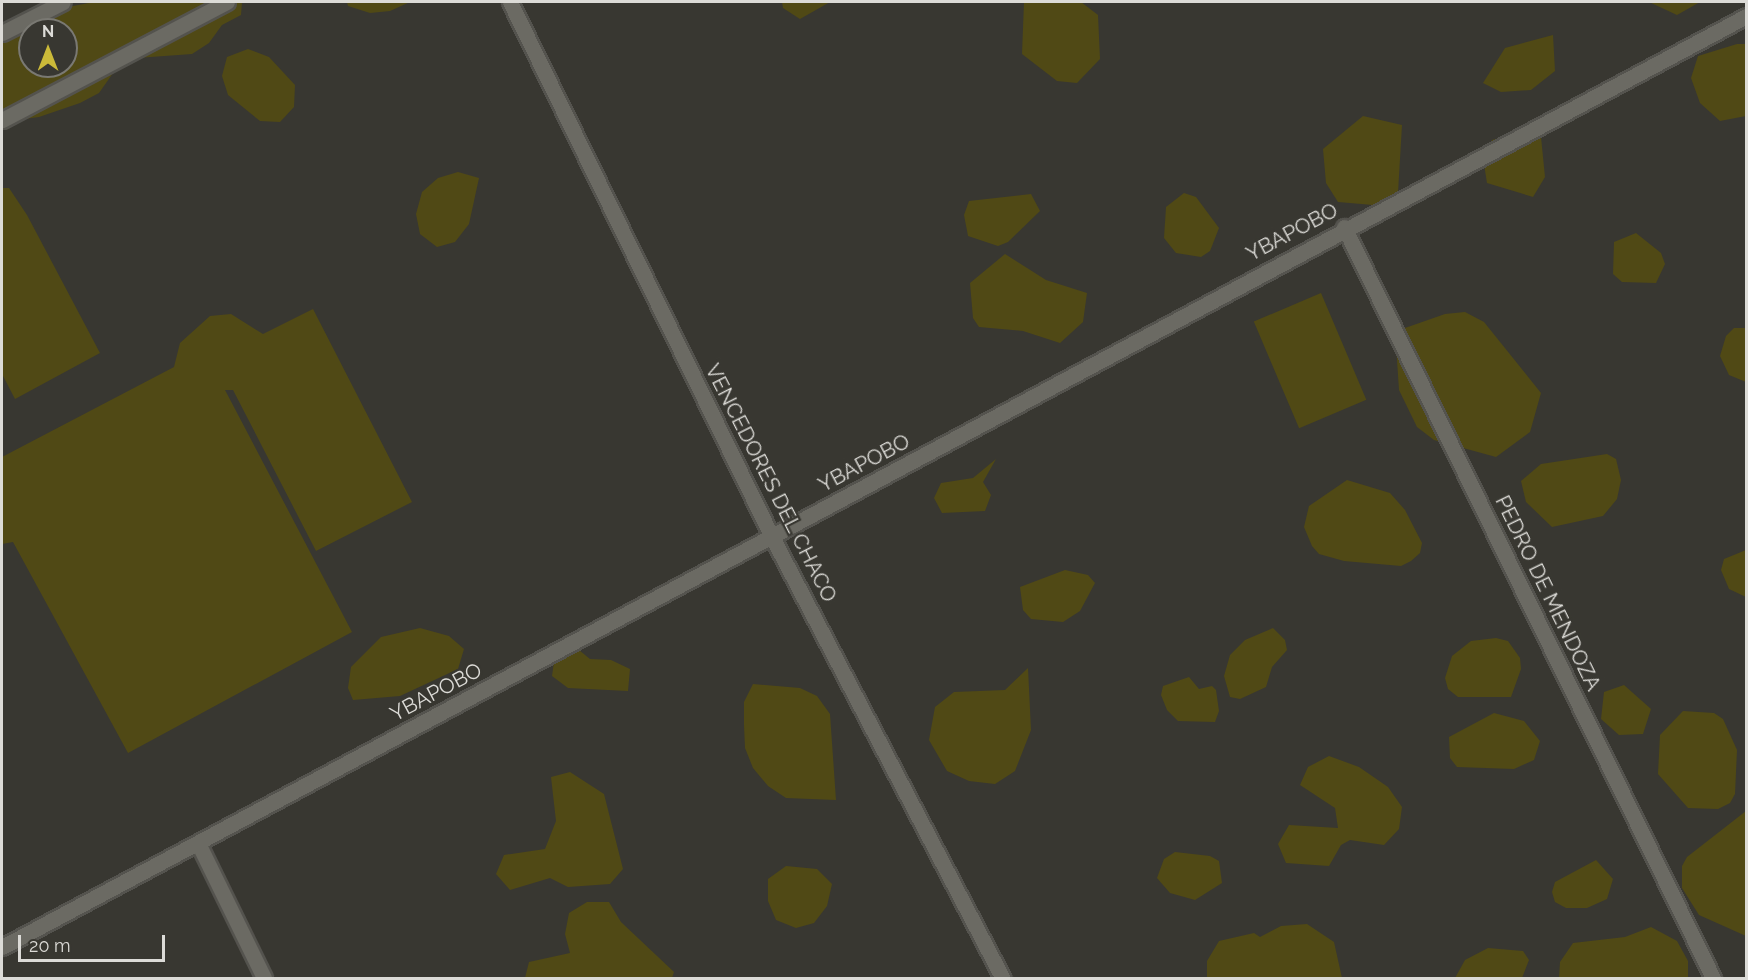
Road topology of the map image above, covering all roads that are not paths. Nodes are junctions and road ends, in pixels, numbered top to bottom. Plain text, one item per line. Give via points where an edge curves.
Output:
1 (63, 2) edge
2 (227, 2) edge
3 (510, 2) edge
4 (1746, 16) edge
5 (2, 33) edge
6 (2, 120) edge
7 (1344, 227) junction
8 (772, 537) junction
9 (198, 843) junction
10 (2, 947) edge
11 (264, 978) edge
12 (1003, 978) edge
13 (1713, 978) edge

1 - 5 street
2 - 6 street
3 - 8 street, VENCEDORES DEL CHACO
4 - 7 street, YBAPOBO
7 - 8 street, YBAPOBO
7 - 13 street, PEDRO DE MENDOZA
8 - 9 street, YBAPOBO
8 - 12 street, VENCEDORES DEL CHACO
9 - 10 street, YBAPOBO
9 - 11 street

